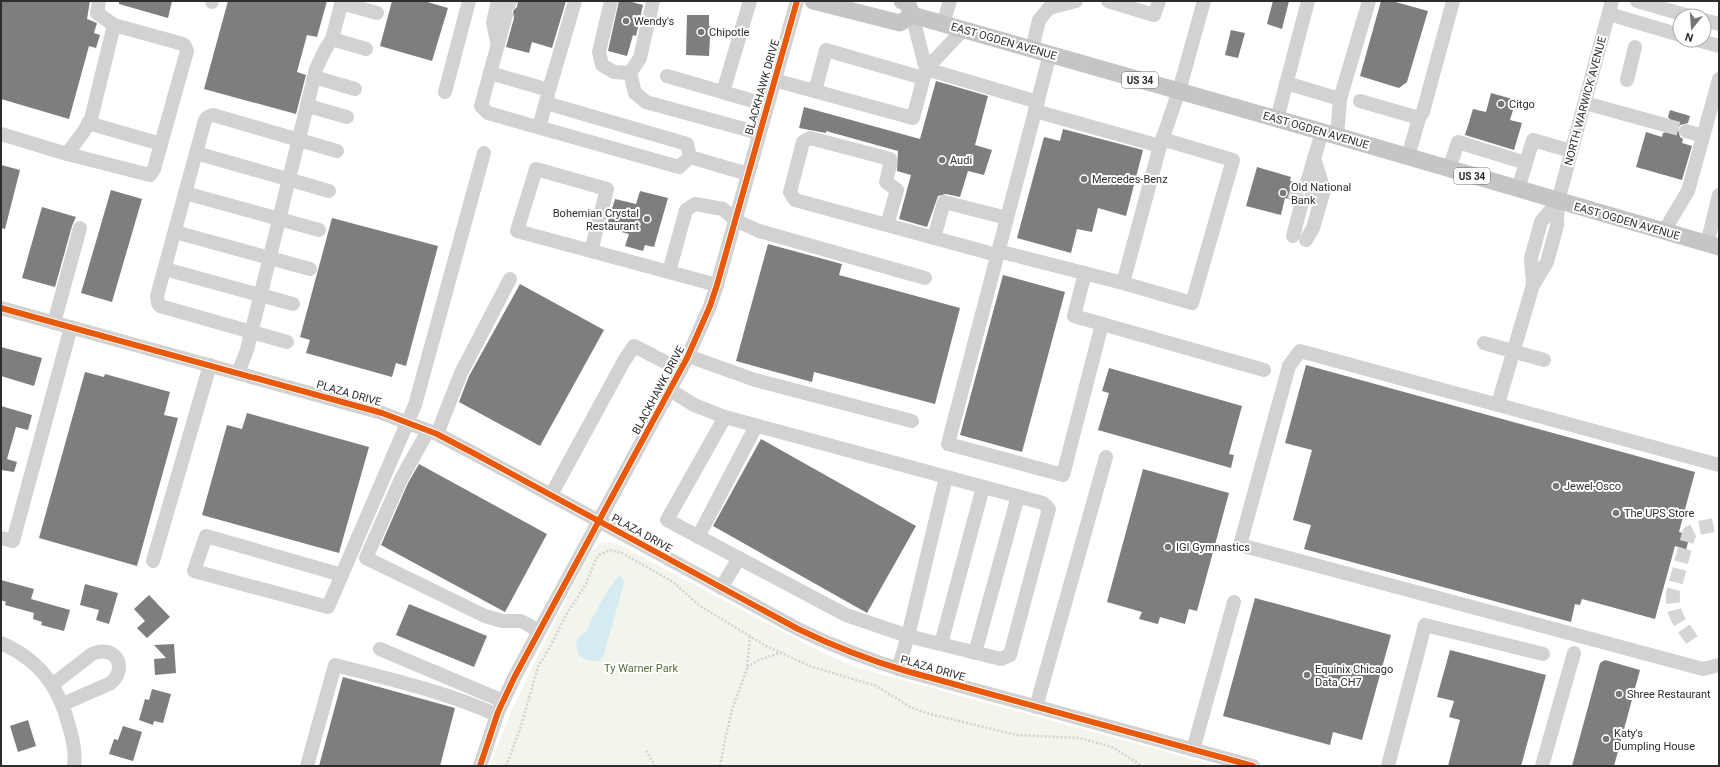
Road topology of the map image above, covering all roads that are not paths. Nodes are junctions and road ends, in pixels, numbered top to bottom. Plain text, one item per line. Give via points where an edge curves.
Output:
1 (99, 1) edge
2 (469, 1) edge
3 (575, 1) edge
4 (611, 1) edge
5 (653, 1) edge
6 (750, 1) edge
7 (797, 1) edge
8 (813, 1) edge
9 (902, 1) edge
10 (950, 1) edge
11 (1076, 1) edge
12 (1108, 1) edge
13 (1159, 1) edge
14 (1204, 1) edge
15 (1308, 1) edge
16 (1369, 1) edge
17 (1453, 1) edge
18 (1637, 1) edge
19 (342, 2) edge
20 (506, 5) edge
21 (1610, 8) edge
22 (1672, 11) edge
23 (376, 13) dead end
24 (912, 15) junction
25 (944, 24) junction
26 (114, 25) junction
27 (963, 30) junction
28 (1672, 32) edge
29 (332, 39) junction
30 (1635, 47) dead end
31 (366, 49) dead end
32 (1032, 49) junction
33 (1050, 54) junction
34 (490, 73) junction
35 (630, 73) junction
36 (924, 74) junction
37 (667, 76) dead end
38 (314, 77) junction
39 (1719, 79) edge
40 (774, 80) junction
41 (1627, 80) dead end
42 (1286, 84) junction
43 (355, 89) dead end
44 (815, 91) junction
45 (1179, 91) junction
46 (445, 92) dead end
47 (723, 92) junction
48 (547, 96) junction
49 (1340, 99) junction
50 (1360, 101) dead end
51 (1584, 103) junction
52 (767, 105) junction
53 (308, 106) junction
54 (1036, 107) junction
55 (347, 117) dead end
56 (1419, 118) junction
57 (1277, 119) junction
58 (88, 123) junction
59 (1665, 125) tunnel mouth
60 (539, 127) junction
61 (1686, 131) tunnel mouth
62 (759, 133) junction
63 (1, 134) edge
64 (1330, 134) junction
65 (1703, 136) junction
66 (300, 140) junction
67 (1161, 142) junction
68 (161, 144) junction
69 (338, 151) dead end
70 (1571, 151) junction
71 (196, 153) junction
72 (484, 153) dead end
73 (67, 154) junction
74 (690, 157) junction
75 (1408, 157) junction
76 (1314, 158) junction
77 (1526, 163) junction
78 (1449, 169) junction
79 (1319, 172) junction
80 (748, 174) junction
81 (290, 179) junction
82 (1518, 189) junction
83 (329, 191) dead end
84 (186, 193) junction
85 (1719, 195) edge
86 (1558, 201) junction
87 (1302, 202) tunnel mouth
88 (1007, 218) junction
89 (279, 219) junction
90 (735, 220) junction
91 (887, 225) junction
92 (80, 228) dead end
93 (319, 230) dead end
94 (1664, 231) junction
95 (175, 232) junction
96 (934, 238) junction
97 (1713, 245) edge
98 (591, 251) junction
99 (998, 253) junction
100 (270, 257) junction
101 (165, 269) junction
102 (310, 269) dead end
103 (668, 272) junction
104 (1085, 273) junction
105 (925, 278) dead end
106 (510, 279) dead end
107 (1123, 283) junction
108 (717, 285) junction
109 (261, 295) junction
110 (293, 304) dead end
111 (1, 308) edge
112 (54, 323) junction
113 (1102, 324) junction
114 (71, 328) junction
115 (252, 332) junction
116 (287, 342) dead end
117 (1484, 342) dead end
118 (1514, 351) junction
119 (688, 356) junction
120 (1544, 360) dead end
121 (210, 365) junction
122 (680, 370) junction
123 (1264, 370) dead end
124 (238, 373) junction
125 (670, 390) junction
126 (1498, 404) junction
127 (725, 418) junction
128 (912, 421) dead end
129 (407, 423) junction
130 (756, 426) junction
131 (432, 433) junction
132 (1106, 457) dead end
133 (1719, 465) edge
134 (946, 477) junction
135 (983, 487) junction
136 (551, 495) junction
137 (1018, 496) junction
138 (599, 521) junction
139 (698, 537) junction
140 (7, 540) edge
141 (739, 558) junction
142 (153, 561) dead end
143 (342, 575) junction
144 (721, 588) junction
145 (1234, 602) dead end
146 (539, 631) junction
147 (908, 636) junction
148 (1, 643) edge
149 (941, 644) junction
150 (380, 649) dead end
151 (975, 652) junction
152 (1574, 653) dead end
153 (1543, 654) dead end
154 (1719, 665) edge
155 (898, 668) junction
156 (52, 685) junction
157 (503, 701) junction
158 (63, 704) junction
159 (1036, 707) junction
160 (497, 715) junction
161 (1194, 750) junction
162 (74, 766) edge
163 (307, 766) edge
164 (480, 766) edge
165 (1253, 766) edge
166 (1388, 766) edge
167 (1542, 766) edge

1 - 26 street via 97,13
2 - 46 street
3 - 48 street
4 - 35 street via 599,52 602,65 614,72
5 - 35 street via 640,58
6 - 47 street
7 - 40 street, BLACKHAWK DRIVE
8 - 24 main road via 900,23
9 - 24 main road via 907,2
10 - 25 street
11 - 32 street via 1049,8 1039,20
12 - 13 street via 1154,15
14 - 45 street
15 - 42 street
16 - 49 street
17 - 56 street via 1423,112
18 - 22 street
19 - 23 street
19 - 29 street
20 - 34 street via 493,22 497,46
21 - 28 street
21 - 51 street, NORTH WARWICK AVENUE
24 - 25 main road, EAST OGDEN AVENUE / US 34
24 - 36 street
25 - 27 main road, EAST OGDEN AVENUE / US 34
26 - 58 street
26 - 68 street via 183,44 187,48
27 - 32 main road, EAST OGDEN AVENUE / US 34
27 - 36 street
29 - 31 street
29 - 38 street
30 - 41 street
32 - 33 main road, EAST OGDEN AVENUE / US 34
33 - 45 main road, EAST OGDEN AVENUE / US 34
33 - 54 street
34 - 48 street
34 - 60 street via 481,106 488,113
35 - 62 street via 635,93 646,102
36 - 44 street via 826,50
36 - 44 street via 913,118
36 - 54 street
37 - 47 street
38 - 43 street
38 - 53 street
39 - 65 street
40 - 44 street
40 - 52 street, BLACKHAWK DRIVE
42 - 49 street
42 - 57 street
45 - 57 main road, EAST OGDEN AVENUE / US 34
45 - 67 street
47 - 52 street
48 - 60 street
48 - 74 street via 687,144
49 - 64 street
50 - 56 street
51 - 59 street
51 - 70 street, NORTH WARWICK AVENUE
52 - 62 street, BLACKHAWK DRIVE
53 - 55 street
53 - 66 street
54 - 67 street
54 - 88 street
56 - 75 street
57 - 64 main road, EAST OGDEN AVENUE / US 34
58 - 68 street
58 - 73 street
60 - 74 street via 679,167
61 - 65 street
62 - 80 street, BLACKHAWK DRIVE
63 - 73 street
64 - 75 main road, EAST OGDEN AVENUE / US 34
64 - 76 street
65 - 94 street via 1688,191
66 - 69 street
66 - 71 street via 210,116 205,120
66 - 81 street
67 - 107 street
67 - 107 street via 1234,160 1192,303
68 - 73 street via 150,175
70 - 77 street via 1533,140
70 - 86 street, NORTH WARWICK AVENUE
71 - 81 street
71 - 84 street
72 - 129 street via 415,405
74 - 80 street
75 - 78 main road, EAST OGDEN AVENUE / US 34
76 - 79 street
76 - 79 street via 1300,179 1306,186
77 - 78 street via 1458,142
77 - 82 street
78 - 82 main road, EAST OGDEN AVENUE / US 34
79 - 87 street via 1324,190 1313,228 1296,237
80 - 90 street, BLACKHAWK DRIVE
81 - 83 street
81 - 89 street
82 - 86 main road, EAST OGDEN AVENUE / US 34
84 - 89 street
84 - 95 street
85 - 97 street
86 - 94 main road, EAST OGDEN AVENUE / US 34
86 - 118 street via 1542,222 1531,258 1533,285
88 - 96 street via 944,202
88 - 99 street
89 - 93 street
89 - 100 street
90 - 103 street via 717,208 695,204 686,210
90 - 105 street via 759,231
90 - 108 street, BLACKHAWK DRIVE
91 - 91 street via 795,200 790,192 803,142 810,138 890,159 886,182 897,190
91 - 96 street
92 - 112 street
94 - 97 main road, EAST OGDEN AVENUE / US 34
95 - 100 street
95 - 101 street
96 - 99 street
98 - 98 street via 517,231 536,169 607,188
98 - 103 street
99 - 104 street
99 - 113 street via 948,444 1063,475
100 - 102 street
100 - 109 street
101 - 109 street
101 - 115 street via 158,296 160,306
103 - 108 street
104 - 107 street
104 - 113 street via 1074,316
106 - 131 street
108 - 119 street, BLACKHAWK DRIVE
109 - 110 street
109 - 115 street
111 - 112 street, PLAZA DRIVE
112 - 114 street, PLAZA DRIVE
113 - 123 street
114 - 121 street, PLAZA DRIVE
114 - 140 street
115 - 116 street
115 - 124 street via 248,350
117 - 118 street
118 - 120 street
118 - 126 street
119 - 122 street, BLACKHAWK DRIVE
119 - 128 street via 755,380
121 - 124 street, PLAZA DRIVE
121 - 142 street
122 - 125 street, BLACKHAWK DRIVE
122 - 136 street via 634,346
124 - 129 street, PLAZA DRIVE via 354,405
125 - 127 street via 694,405
125 - 138 street, BLACKHAWK DRIVE
126 - 133 street
126 - 154 street via 1300,350 1289,366 1240,545 1703,669
127 - 130 street
127 - 139 street via 667,520
129 - 131 street, PLAZA DRIVE
129 - 143 street
130 - 134 street
130 - 139 street
131 - 136 street, PLAZA DRIVE
131 - 146 street via 400,479 366,558 485,616 502,621 521,621
132 - 159 street
134 - 135 street
134 - 147 street
135 - 137 street
135 - 149 street
136 - 138 street, PLAZA DRIVE
137 - 151 street
137 - 151 street via 1043,503 1049,509 1010,655 1001,659
138 - 144 street, PLAZA DRIVE
138 - 146 street, BLACKHAWK DRIVE
139 - 141 street
141 - 144 street
141 - 147 street via 846,616
143 - 143 street via 328,607 194,571 206,536
144 - 155 street, PLAZA DRIVE via 832,645
145 - 161 street
146 - 157 street, BLACKHAWK DRIVE
147 - 149 street
147 - 155 street
148 - 156 street via 21,652 32,661
149 - 151 street
150 - 157 street
152 - 167 street
153 - 166 street via 1425,625
155 - 159 street, PLAZA DRIVE
156 - 158 street
156 - 158 street via 98,651 106,651 118,659 120,671 111,683
157 - 160 street, BLACKHAWK DRIVE
158 - 162 street via 74,745
159 - 161 street, PLAZA DRIVE
160 - 163 street via 432,691 335,665
160 - 164 street, BLACKHAWK DRIVE
161 - 165 street, PLAZA DRIVE

